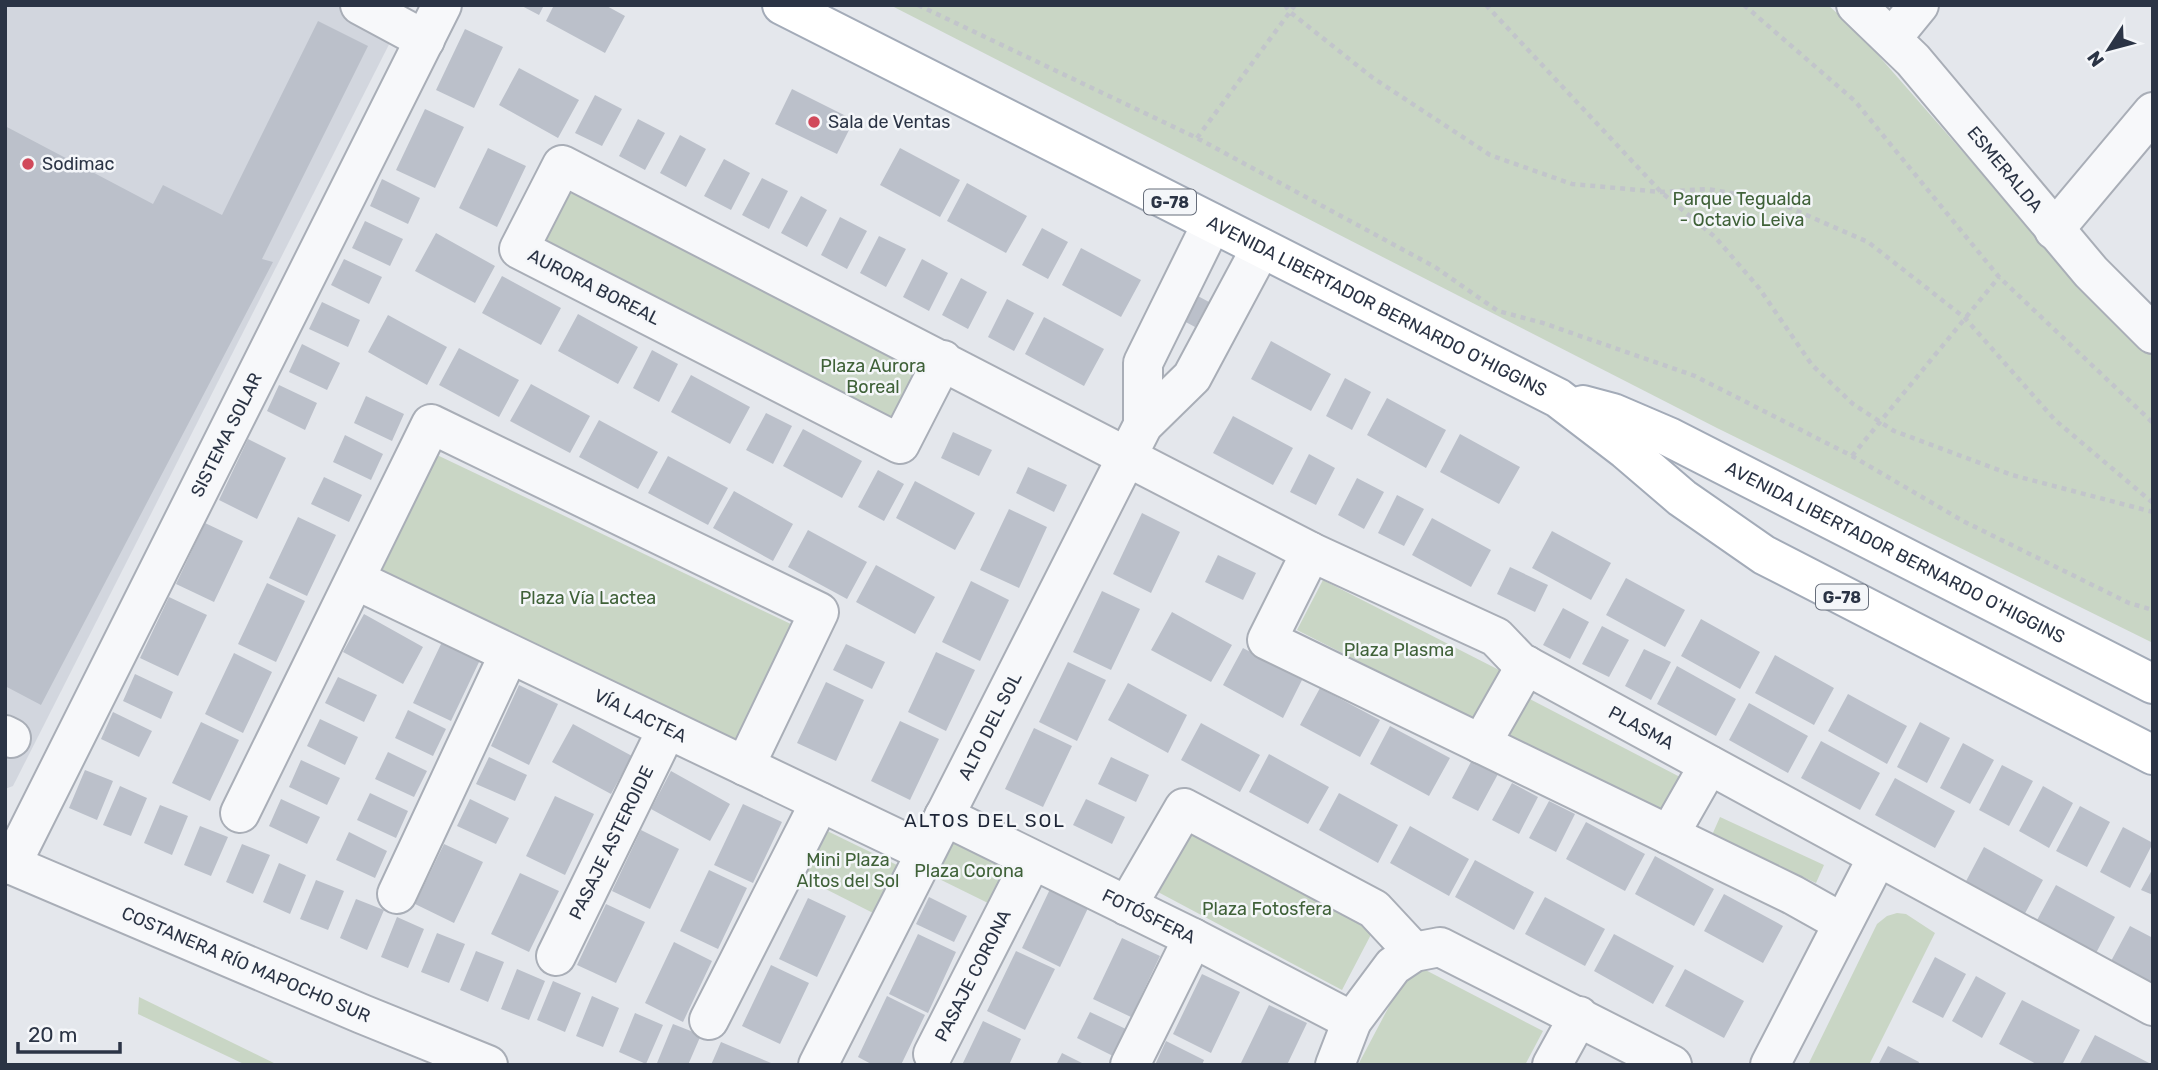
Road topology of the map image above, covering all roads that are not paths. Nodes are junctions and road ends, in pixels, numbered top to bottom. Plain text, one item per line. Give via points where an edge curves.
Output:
1 (360, 5) edge
2 (442, 5) edge
3 (782, 5) edge
4 (1856, 5) edge
5 (1919, 5) edge
6 (1892, 38) junction
7 (425, 40) junction
8 (2153, 112) edge
9 (1212, 223) junction
10 (2054, 230) junction
11 (1261, 248) junction
12 (2153, 334) edge
13 (943, 360) junction
14 (1558, 398) junction
15 (1135, 441) junction
16 (1311, 552) junction
17 (356, 580) junction
18 (509, 654) junction
19 (1525, 665) junction
20 (2153, 684) edge
21 (667, 729) junction
22 (1481, 744) junction
23 (2153, 755) edge
24 (1709, 765) junction
25 (745, 766) junction
26 (820, 802) junction
27 (240, 813) dead end
28 (944, 816) junction
29 (1669, 835) junction
30 (925, 852) junction
31 (1877, 858) junction
32 (1032, 860) junction
33 (8, 864) edge
34 (397, 894) dead end
35 (1127, 906) junction
36 (1843, 922) junction
37 (1193, 938) junction
38 (1414, 951) junction
39 (556, 956) dead end
40 (2153, 1006) edge
41 (1579, 1016) junction
42 (709, 1020) dead end
43 (1352, 1021) junction
44 (933, 1054) dead end
45 (488, 1065) edge
46 (818, 1065) edge
47 (1130, 1065) edge
48 (1335, 1065) edge
49 (1552, 1065) edge
50 (1672, 1065) edge
51 (1770, 1065) edge

1 - 7 street
2 - 7 street, SISTEMA SOLAR
3 - 9 main road, AVENIDA LIBERTADOR BERNARDO O'HIGGINS / G-78
4 - 6 street, ESMERALDA
5 - 6 street
6 - 10 street, ESMERALDA
7 - 33 street, SISTEMA SOLAR
8 - 10 street
9 - 11 main road, AVENIDA LIBERTADOR BERNARDO O'HIGGINS / G-78
9 - 15 street, ALTO DEL SOL via 1143,363
10 - 12 street, ESMERALDA
11 - 14 main road, AVENIDA LIBERTADOR BERNARDO O'HIGGINS / G-78
11 - 15 street, ALTO DEL SOL via 1192,377
13 - 13 street, AURORA BOREAL via 900,444 519,249 562,165
13 - 15 street, AURORA BOREAL
14 - 20 main road, AVENIDA LIBERTADOR BERNARDO O'HIGGINS / G-78 via 1612,413 1669,437
14 - 23 main road, AVENIDA LIBERTADOR BERNARDO O'HIGGINS / G-78 via 1682,498 1764,555
15 - 16 street, PLASMA
15 - 28 street, ALTO DEL SOL
16 - 19 street, PLASMA via 1496,637
16 - 22 street via 1267,640
17 - 18 street, VÍA LACTEA
17 - 25 street via 430,424 443,430 819,611
17 - 27 street
18 - 21 street, VÍA LACTEA
18 - 34 street
19 - 22 street
19 - 24 street, PLASMA
21 - 25 street, VÍA LACTEA
21 - 39 street, PASAJE ASTEROIDE
22 - 29 street
24 - 29 street
24 - 31 street, PLASMA
25 - 26 street, VÍA LACTEA
26 - 30 street, VÍA LACTEA
26 - 42 street
28 - 30 street, ALTO DEL SOL
28 - 32 street, FOTÓSFERA
29 - 36 street
30 - 46 street, ALTO DEL SOL
31 - 36 street
31 - 40 street, PLASMA
32 - 35 street, FOTÓSFERA
32 - 44 street, PASAJE CORONA
33 - 45 street, COSTANERA RÍO MAPOCHO SUR
35 - 37 street, FOTÓSFERA
35 - 38 street via 1184,808 1374,908
36 - 51 street
37 - 43 street, FOTÓSFERA
37 - 47 street
38 - 41 street via 1440,947
38 - 43 street via 1393,966
41 - 49 street
41 - 50 street
43 - 48 street

